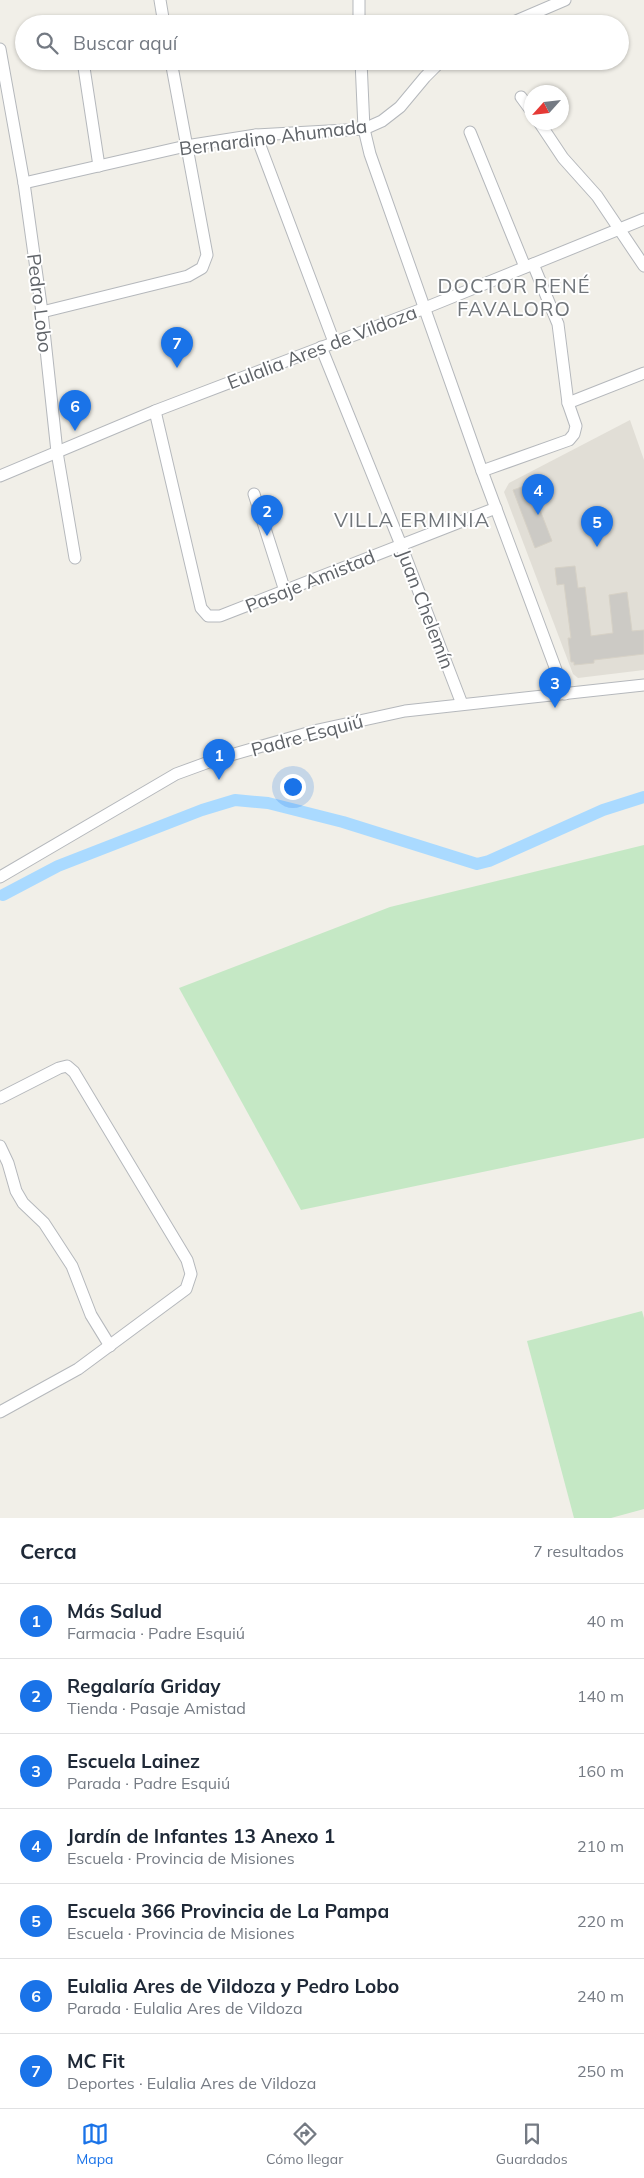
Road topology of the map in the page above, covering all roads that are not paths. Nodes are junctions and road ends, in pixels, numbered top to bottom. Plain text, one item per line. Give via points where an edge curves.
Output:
1 (160, 0) edge
2 (358, 0) edge
3 (565, 0) edge
4 (162, 15) edge
5 (359, 15) edge
6 (530, 15) edge
7 (0, 49) edge
8 (84, 70) edge
9 (173, 70) edge
10 (361, 70) edge
11 (432, 70) edge
12 (521, 98) dead end
13 (524, 102) edge
14 (364, 129) junction
15 (544, 130) edge
16 (470, 132) dead end
17 (256, 135) junction
18 (186, 146) junction
19 (99, 166) junction
20 (24, 183) junction
21 (644, 219) edge
22 (619, 229) junction
23 (529, 265) junction
24 (644, 266) edge
25 (425, 308) junction
26 (42, 312) junction
27 (334, 342) junction
28 (321, 347) junction
29 (644, 372) edge
30 (568, 403) junction
31 (155, 410) junction
32 (57, 452) junction
33 (482, 471) junction
34 (0, 476) edge
35 (254, 494) dead end
36 (496, 508) junction
37 (401, 545) junction
38 (75, 558) dead end
39 (285, 591) junction
40 (644, 685) edge
41 (565, 694) junction
42 (462, 704) junction
43 (0, 877) edge
44 (0, 1098) edge
45 (0, 1146) edge
46 (110, 1346) junction
47 (0, 1412) edge

1 - 4 street
2 - 5 street
3 - 6 street
7 - 20 street, Pedro Lobo
8 - 19 street
9 - 18 street
10 - 14 street
11 - 14 street, Bernardino Ahumada via 400,107 382,121
12 - 13 street
14 - 17 street, Bernardino Ahumada
14 - 25 street
15 - 22 street via 563,158 597,196
16 - 23 street
17 - 18 street, Bernardino Ahumada
17 - 27 street
18 - 19 street, Bernardino Ahumada
18 - 26 street via 207,255 202,268 188,276
19 - 20 street, Bernardino Ahumada
20 - 26 street, Pedro Lobo
21 - 22 street, Eulalia Ares de Vildoza
22 - 23 street, Eulalia Ares de Vildoza
22 - 24 street
23 - 25 street, Eulalia Ares de Vildoza
23 - 30 street via 558,324
25 - 27 street, Eulalia Ares de Vildoza
25 - 33 street
26 - 32 street, Pedro Lobo
27 - 28 street, Eulalia Ares de Vildoza
28 - 31 street, Eulalia Ares de Vildoza
28 - 37 street, Juan Chelemín
29 - 30 street
30 - 33 street via 576,426 569,440
31 - 32 street, Eulalia Ares de Vildoza
31 - 39 street, Pasaje Amistad via 201,608 208,616 220,616
32 - 34 street, Eulalia Ares de Vildoza
32 - 38 street, Pedro Lobo
33 - 36 street
35 - 39 street
36 - 37 street, Pasaje Amistad
36 - 41 street
37 - 39 street, Pasaje Amistad
37 - 42 street, Juan Chelemín
40 - 41 street, Padre Esquiú
41 - 42 street, Padre Esquiú
42 - 43 street, Padre Esquiú via 359,720 176,774
44 - 46 street via 68,1066 187,1260 191,1274 186,1289
45 - 46 street via 16,1191 44,1223 72,1266 92,1315
46 - 47 street via 78,1369

